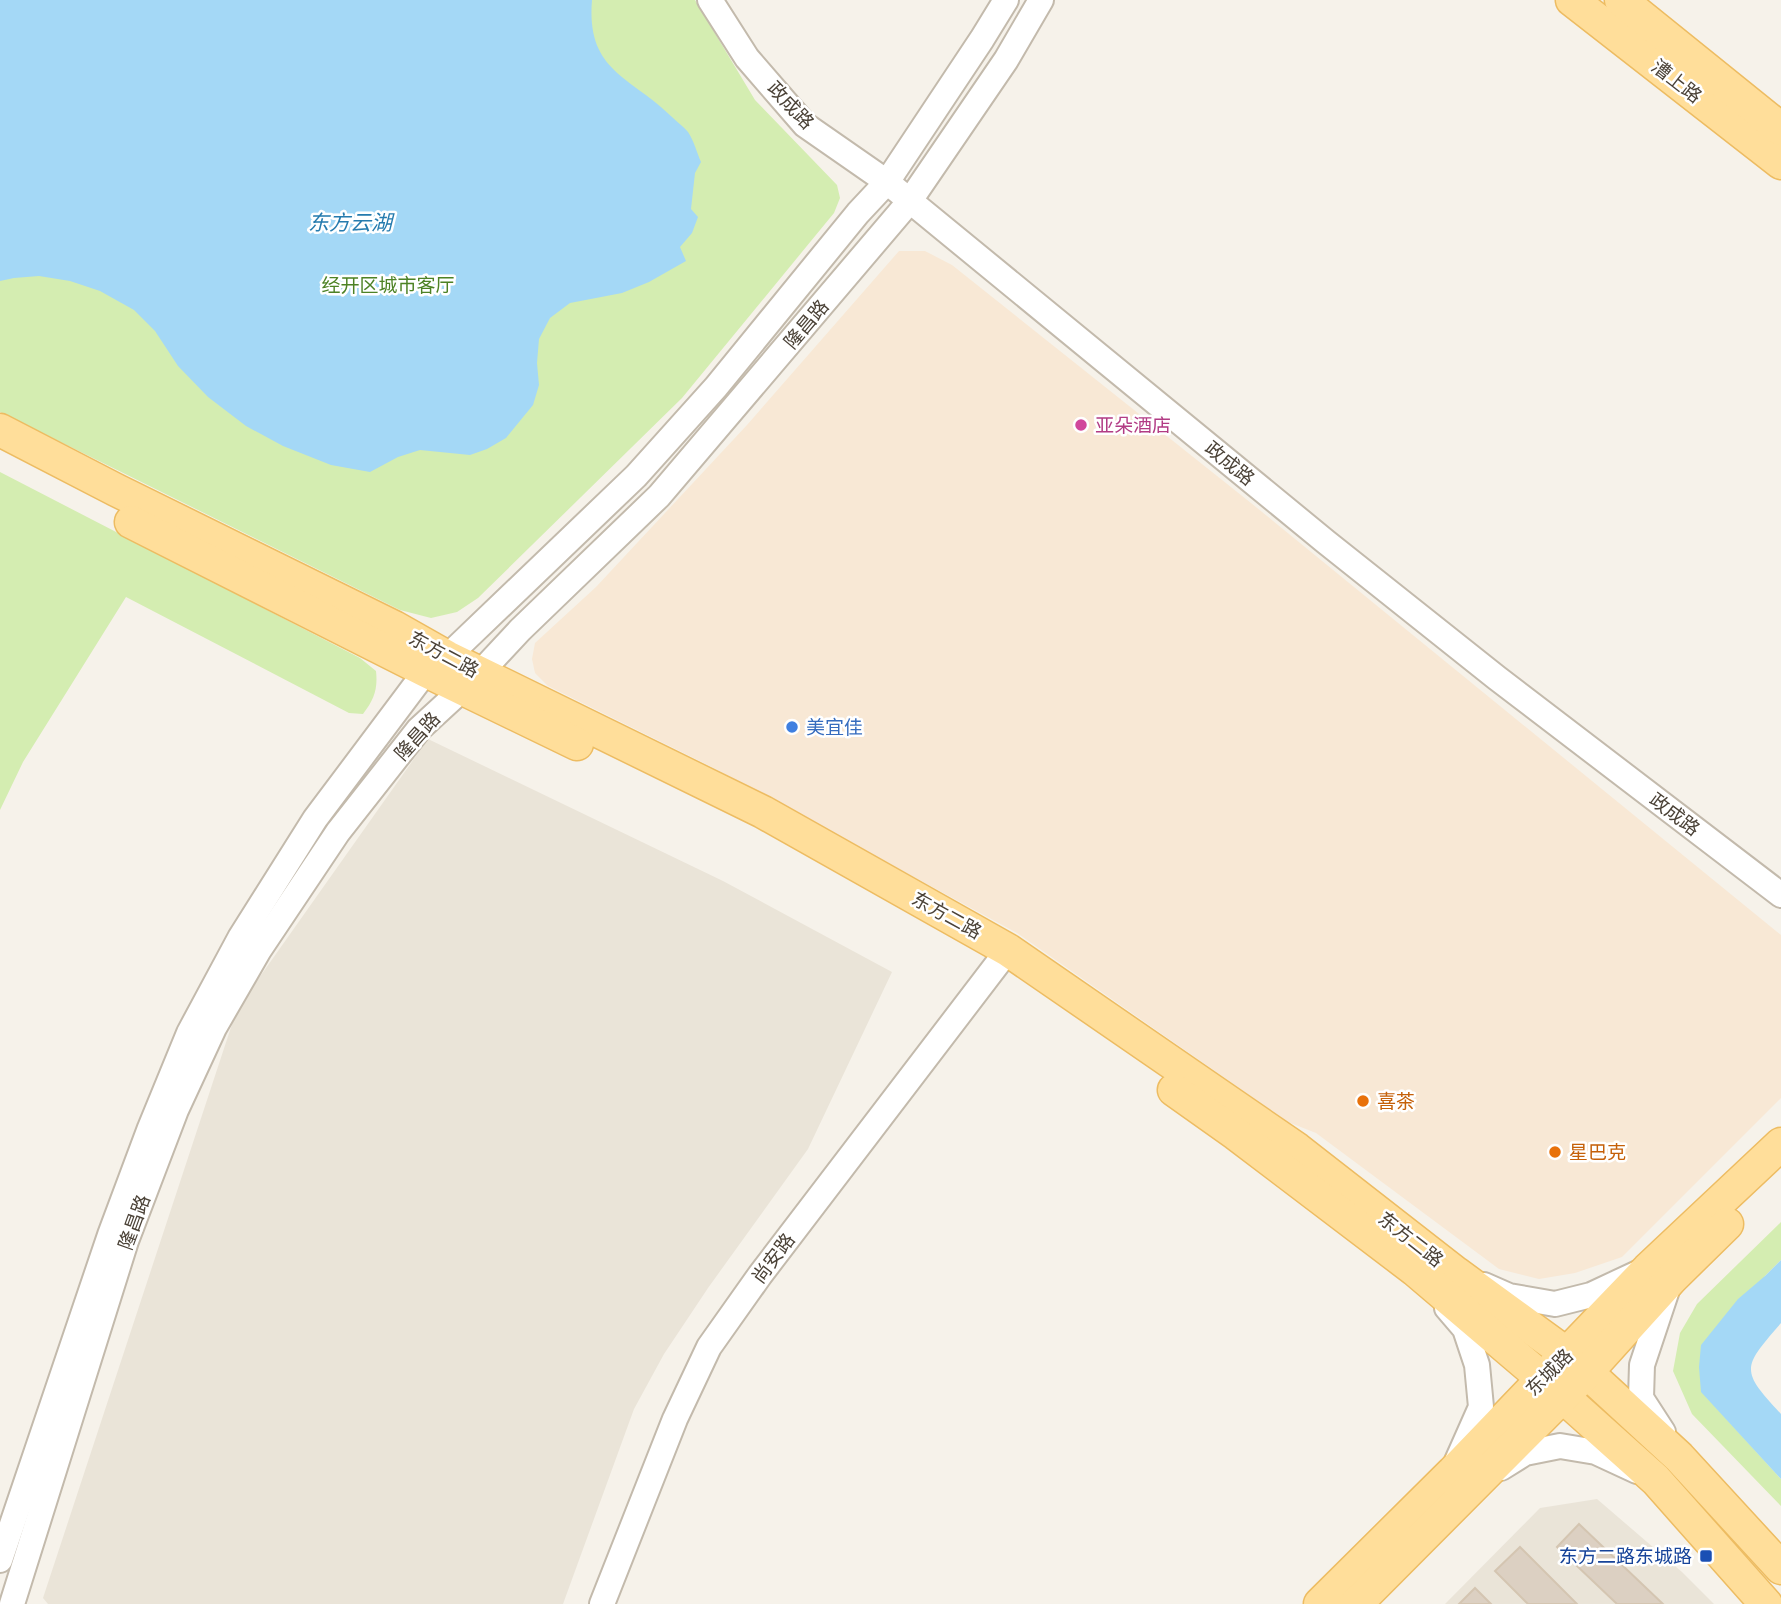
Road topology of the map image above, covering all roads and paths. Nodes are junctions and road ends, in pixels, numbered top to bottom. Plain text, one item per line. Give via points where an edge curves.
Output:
1 (710, 0) edge
2 (1006, 0) edge
3 (1041, 0) edge
4 (1572, 0) edge
5 (1621, 0) edge
6 (1781, 129) edge
7 (1781, 163) edge
8 (887, 181) junction
9 (909, 202) junction
10 (0, 430) edge
11 (0, 454) edge
12 (437, 664) junction
13 (471, 681) junction
14 (1781, 895) edge
15 (1003, 958) junction
16 (1781, 1144) edge
17 (1781, 1170) edge
18 (1415, 1270) junction
19 (1456, 1273) junction
20 (1660, 1273) junction
21 (1577, 1363) junction
22 (1552, 1387) junction
23 (1679, 1457) junction
24 (1465, 1477) junction
25 (1656, 1480) junction
26 (0, 1560) edge
27 (1781, 1568) edge
28 (12, 1604) edge
29 (602, 1604) edge
30 (1320, 1604) edge
31 (1356, 1604) edge
32 (1766, 1604) edge

1 - 8 street, 政成路 via 747,58 805,125
2 - 8 street, 隆昌路
3 - 9 street, 隆昌路 via 1006,60
4 - 7 main road, 漕上路
5 - 6 main road, 漕上路
8 - 9 street, 政成路
8 - 12 street, 隆昌路 via 636,477
9 - 13 street, 隆昌路 via 659,496
9 - 14 street, 政成路 via 1486,670
10 - 12 main road, 东方二路 via 394,627
11 - 12 main road, 东方二路
12 - 13 main road, 东方二路
12 - 26 street, 隆昌路 via 314,819 240,938 189,1033 110,1235
13 - 15 main road, 东方二路
13 - 28 street, 隆昌路 via 419,729 338,832 259,950 214,1028 176,1110 126,1241
15 - 18 main road, 东方二路
15 - 19 main road, 东方二路 via 1297,1149
15 - 29 street, 尚安路 via 709,1347 675,1419
16 - 20 main road, 东城路
17 - 20 main road, 东城路
18 - 22 main road, 东方二路
18 - 24 street via 1465,1329 1477,1365 1480,1407
19 - 20 street via 1509,1296 1555,1304
19 - 21 main road, 东方二路
20 - 21 main road, 东城路
20 - 23 street via 1642,1365 1641,1398
21 - 22 main road, 东城路
21 - 23 main road, 东方二路
22 - 24 main road, 东城路
22 - 25 main road, 东方二路
23 - 27 main road, 东方二路
24 - 25 street via 1525,1453 1560,1446 1596,1452
24 - 30 main road, 东城路
24 - 31 main road, 东城路
25 - 32 main road, 东方二路

